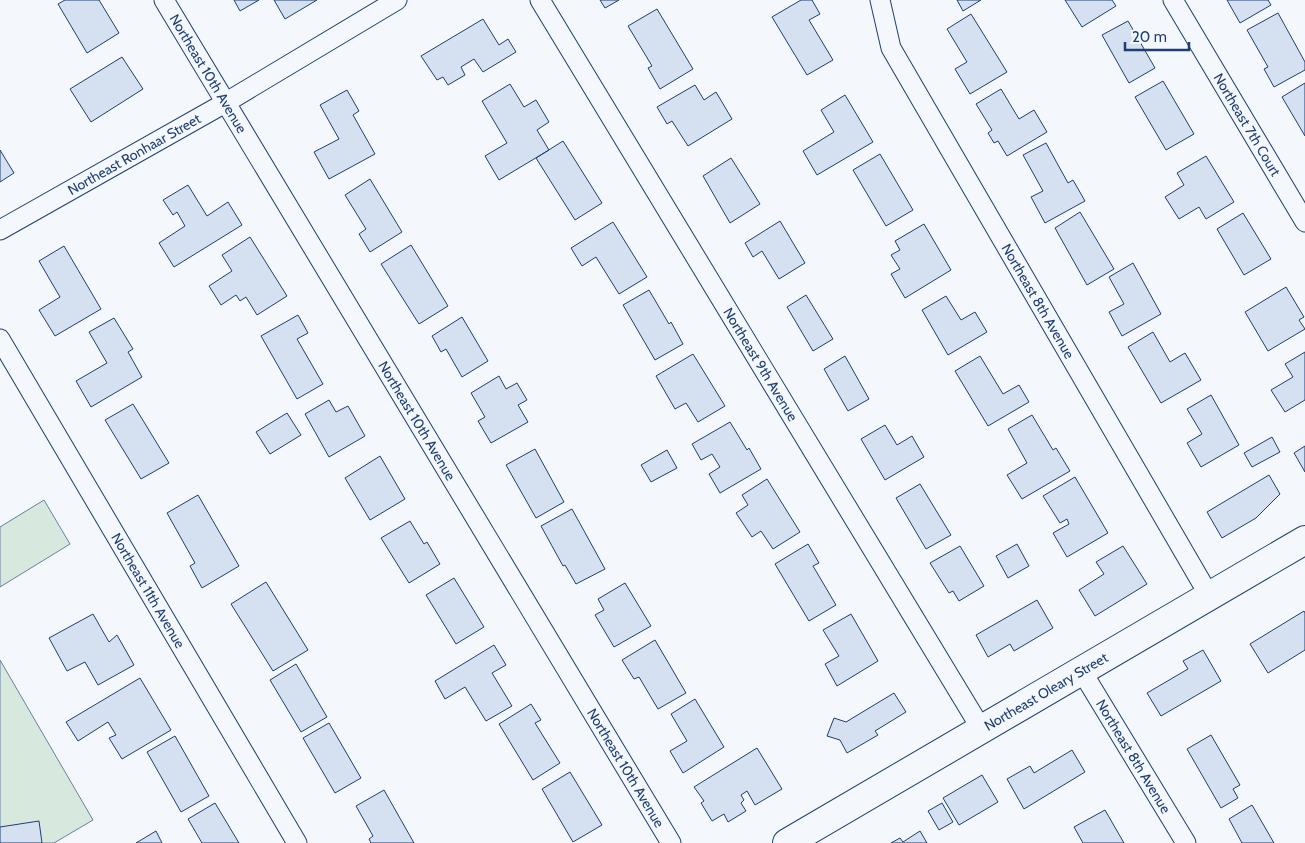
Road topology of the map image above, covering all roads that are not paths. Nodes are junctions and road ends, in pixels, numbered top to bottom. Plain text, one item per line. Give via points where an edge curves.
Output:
1 (164, 0) edge
2 (397, 0) edge
3 (540, 0) edge
4 (880, 0) edge
5 (1173, 0) edge
6 (225, 103) junction
7 (1305, 222) edge
8 (0, 230) edge
9 (0, 339) edge
10 (1305, 540) edge
11 (1210, 597) junction
12 (1081, 670) junction
13 (982, 730) junction
14 (297, 843) edge
15 (671, 843) edge
16 (787, 843) edge
17 (1186, 843) edge

1 - 6 street, Northeast 10th Avenue
2 - 6 street, Northeast Ronhaar Street
3 - 13 street, Northeast 9th Avenue
4 - 11 street, Northeast 8th Avenue via 892,48
5 - 7 street, Northeast 7th Court
6 - 8 street, Northeast Ronhaar Street
6 - 15 street, Northeast 10th Avenue
9 - 14 street, Northeast 11th Avenue
10 - 11 street, Northeast Oleary Street
11 - 12 street, Northeast Oleary Street
12 - 13 street, Northeast Oleary Street
12 - 17 street, Northeast 8th Avenue
13 - 16 street, Northeast Oleary Street

